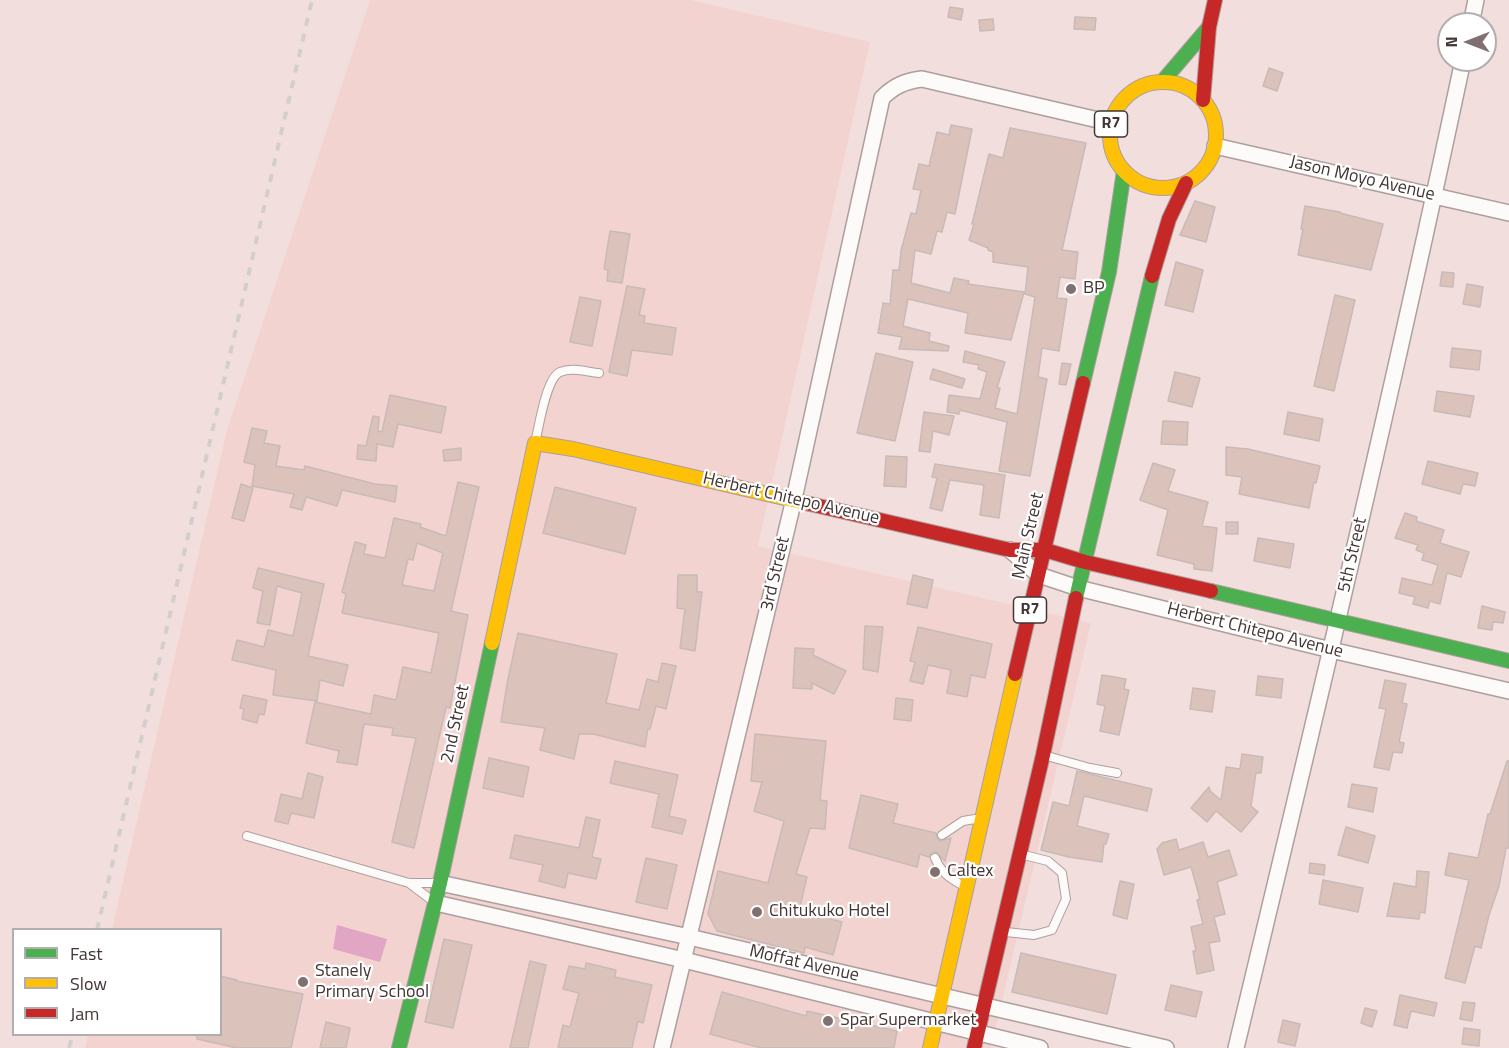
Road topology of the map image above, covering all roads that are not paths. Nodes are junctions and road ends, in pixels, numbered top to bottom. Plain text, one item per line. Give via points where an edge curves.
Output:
1 (1215, 0) edge
2 (1209, 27) junction
3 (1461, 72) edge
4 (1162, 82) junction
5 (1203, 100) junction
6 (1111, 123) junction
7 (1215, 146) junction
8 (1124, 171) junction
9 (1186, 183) junction
10 (1435, 195) junction
11 (1509, 213) edge
12 (599, 373) dead end
13 (535, 443) junction
14 (794, 499) junction
15 (1010, 550) junction
16 (1045, 550) junction
17 (1085, 562) junction
18 (1039, 575) junction
19 (1078, 588) junction
20 (1338, 620) junction
21 (1331, 650) junction
22 (1509, 661) edge
23 (1509, 691) edge
24 (1043, 755) junction
25 (1117, 773) dead end
26 (983, 817) junction
27 (942, 835) dead end
28 (247, 836) dead end
29 (1020, 854) junction
30 (935, 858) dead end
31 (409, 883) junction
32 (440, 883) junction
33 (966, 887) junction
34 (436, 903) junction
35 (1002, 931) junction
36 (689, 937) junction
37 (684, 960) junction
38 (943, 997) junction
39 (984, 1006) junction
40 (936, 1022) junction
41 (975, 1041) edge
42 (399, 1048) edge
43 (662, 1048) edge
44 (930, 1048) edge
45 (1040, 1048) edge
46 (1166, 1048) edge
47 (1236, 1048) edge

1 - 2 main road
2 - 4 main road
2 - 5 main road
3 - 10 street, 5th Street
4 - 5 main road via 1191,90
4 - 6 main road, R7 via 1129,94
5 - 7 main road via 1216,129
6 - 8 main road, R7 via 1114,157
6 - 14 street, 3rd Street via 922,80 906,81 882,98
7 - 9 main road, R7 via 1204,168
7 - 10 street, Jason Moyo Avenue
8 - 9 main road via 1153,188
8 - 16 main road, Main Street / R7 via 1114,273
9 - 17 main road, R7 via 1173,203 1146,280
10 - 11 street, Jason Moyo Avenue
10 - 20 street, 5th Street
12 - 13 lane via 559,372 551,381
13 - 14 main road, Herbert Chitepo Avenue
13 - 32 main road, 2nd Street
14 - 15 main road, Herbert Chitepo Avenue
14 - 36 street, 3rd Street
15 - 16 main road, Herbert Chitepo Avenue
15 - 18 street, Herbert Chitepo Avenue
16 - 17 main road, Herbert Chitepo Avenue
16 - 18 main road, Main Street / R7
17 - 19 main road, R7
17 - 20 main road, Herbert Chitepo Avenue
18 - 19 street, Herbert Chitepo Avenue
18 - 26 main road, Main Street / R7 via 1009,719
19 - 21 street, Herbert Chitepo Avenue
19 - 24 main road, R7 via 1043,728
20 - 21 street, 5th Street
20 - 22 main road, Herbert Chitepo Avenue
21 - 23 street, Herbert Chitepo Avenue
21 - 47 street, 5th Street
24 - 25 lane
24 - 29 main road, R7
26 - 27 lane via 963,821
26 - 33 main road, Main Street / R7 via 978,864
28 - 31 lane
29 - 35 main road, R7 via 1010,874
29 - 35 lane via 1048,861 1062,873 1066,899 1052,930 1034,935
30 - 33 lane via 949,878
31 - 32 lane
31 - 34 lane
32 - 34 main road, 2nd Street
32 - 36 street, Moffat Avenue
33 - 38 main road, Main Street / R7
34 - 37 street, Moffat Avenue
34 - 42 main road, 2nd Street
35 - 39 main road, R7
36 - 37 street, 3rd Street
36 - 38 street, Moffat Avenue
37 - 40 street, Moffat Avenue
37 - 43 street, 3rd Street
38 - 39 street, Moffat Avenue
38 - 40 main road, Main Street / R7
39 - 41 main road, R7
39 - 46 street, Moffat Avenue
40 - 41 street, Moffat Avenue
40 - 44 main road, Main Street / R7
41 - 45 street, Moffat Avenue

